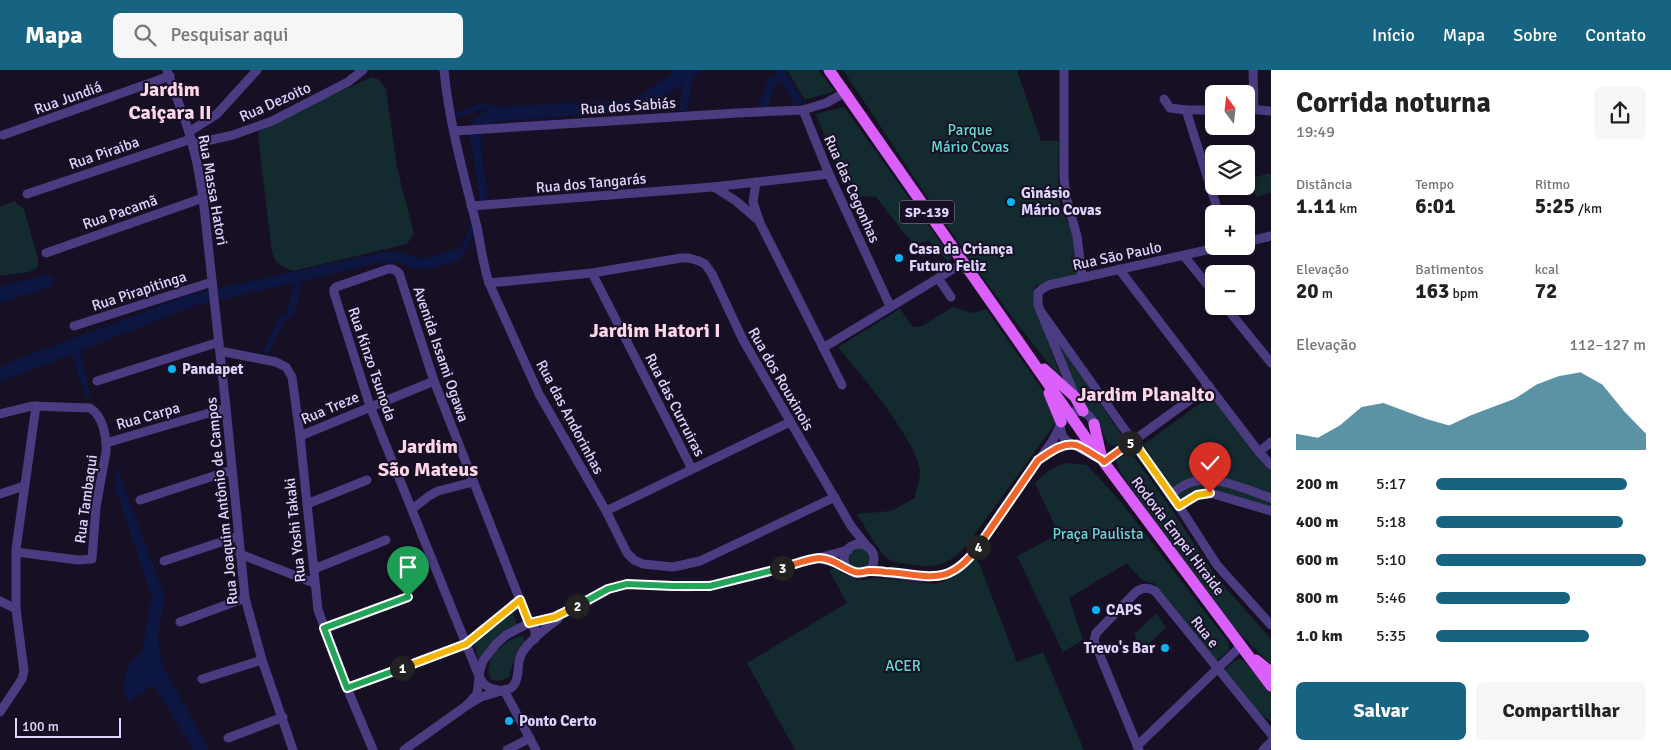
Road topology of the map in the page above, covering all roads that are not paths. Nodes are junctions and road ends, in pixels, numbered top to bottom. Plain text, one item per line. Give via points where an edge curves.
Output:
1 (257, 70) edge
2 (363, 70) edge
3 (444, 70) edge
4 (829, 70) edge
5 (1064, 70) edge
6 (1253, 70) edge
7 (169, 73) edge
8 (1252, 85) edge
9 (844, 93) junction
10 (1164, 99) dead end
11 (1255, 109) edge
12 (803, 110) junction
13 (1186, 110) junction
14 (1205, 110) edge
15 (1271, 111) edge
16 (454, 132) junction
17 (3, 136) dead end
18 (191, 138) junction
19 (829, 174) junction
20 (756, 182) junction
21 (713, 187) junction
22 (27, 194) dead end
23 (203, 198) junction
24 (1216, 205) edge
25 (472, 206) junction
26 (760, 223) junction
27 (1271, 236) edge
28 (1255, 240) edge
29 (1205, 251) edge
30 (46, 253) dead end
31 (1184, 256) junction
32 (963, 263) junction
33 (1119, 269) junction
34 (592, 273) junction
35 (1082, 277) junction
36 (938, 278) junction
37 (1205, 282) edge
38 (489, 283) junction
39 (212, 285) junction
40 (339, 286) joint
41 (951, 297) dead end
42 (214, 301) joint
43 (890, 306) junction
44 (1042, 312) junction
45 (1232, 315) edge
46 (74, 326) dead end
47 (220, 347) junction
48 (823, 348) junction
49 (1027, 352) junction
50 (1271, 363) edge
51 (434, 380) junction
52 (97, 381) dead end
53 (842, 385) dead end
54 (1209, 386) junction
55 (1075, 397) junction
56 (36, 406) junction
57 (370, 406) junction
58 (226, 408) junction
59 (1083, 411) junction
60 (1070, 413) junction
61 (0, 414) edge
62 (790, 422) junction
63 (1061, 424) junction
64 (1094, 424) junction
65 (300, 436) junction
66 (1088, 441) junction
67 (1133, 441) junction
68 (106, 442) junction
69 (1271, 442) edge
70 (1074, 445) junction
71 (1259, 452) junction
72 (1038, 460) junction
73 (1102, 461) junction
74 (1271, 465) edge
75 (692, 469) junction
76 (232, 470) junction
77 (367, 480) dead end
78 (473, 482) junction
79 (24, 486) junction
80 (0, 494) edge
81 (1170, 495) junction
82 (834, 497) junction
83 (1271, 498) edge
84 (140, 500) dead end
85 (307, 504) junction
86 (1179, 506) junction
87 (412, 509) junction
88 (1271, 511) edge
89 (606, 512) junction
90 (851, 526) junction
91 (239, 536) junction
92 (386, 540) dead end
93 (866, 546) junction
94 (849, 548) junction
95 (16, 552) junction
96 (873, 553) junction
97 (240, 554) junction
98 (819, 558) junction
99 (164, 561) dead end
100 (314, 569) junction
101 (852, 571) junction
102 (868, 571) junction
103 (888, 572) junction
104 (314, 583) junction
105 (408, 597) dead end
106 (245, 598) junction
107 (0, 600) edge
108 (520, 600) junction
109 (574, 608) junction
110 (16, 609) junction
111 (180, 622) dead end
112 (529, 623) junction
113 (1271, 625) edge
114 (324, 628) junction
115 (535, 639) junction
116 (466, 644) junction
117 (1243, 649) junction
118 (262, 660) junction
119 (1217, 669) junction
120 (1271, 672) edge
121 (479, 676) junction
122 (202, 679) dead end
123 (1271, 686) edge
124 (347, 688) junction
125 (504, 690) junction
126 (466, 706) junction
127 (0, 712) edge
128 (282, 716) junction
129 (1271, 734) edge
130 (228, 738) dead end
131 (530, 738) junction
132 (1271, 742) edge
133 (1138, 748) edge
134 (293, 750) edge
135 (373, 750) edge
136 (404, 750) edge
137 (507, 750) edge
138 (536, 750) edge
139 (1263, 750) edge

1 - 18 street
2 - 18 street, Rua Dezoito via 348,82 272,121 233,135
3 - 16 street, Rua das Andorinhas
4 - 9 main road, Rodovia Empei Hiraide / SP-139
5 - 35 street via 1065,188
6 - 8 street
7 - 17 street, Rua Jundiá
7 - 18 street, Rua Massa Hatori
9 - 12 street, Rua dos Sabiás via 826,104
9 - 32 main road, Rodovia Empei Hiraide / SP-139
10 - 13 street via 1170,108
11 - 15 street
12 - 16 street, Rua dos Sabiás
12 - 19 street, Rua das Cegonhas
13 - 14 street
13 - 24 street
16 - 25 street, Rua das Andorinhas
18 - 22 street, Rua Piraiba
18 - 23 street, Rua Massa Hatori
19 - 20 street, Rua dos Tangarás
19 - 43 street, Rua das Cegonhas
20 - 21 street, Rua dos Tangarás
20 - 26 street via 752,202
21 - 25 street, Rua dos Tangarás
21 - 26 street via 736,201
23 - 30 street, Rua Pacamã
23 - 39 street, Rua Massa Hatori
25 - 38 street, Rua das Andorinhas
26 - 48 street
27 - 28 street
29 - 31 street, Rua São Paulo
31 - 33 street, Rua São Paulo
31 - 37 street
32 - 36 street
32 - 49 main road, Rodovia Empei Hiraide / SP-139
33 - 35 street, Rua São Paulo
33 - 54 street
34 - 38 street
34 - 62 street, Rua dos Rouxinois via 681,258 705,264 739,333
34 - 75 street, Rua das Curruiras
35 - 44 street, Rua São Paulo via 1040,290 1037,300
36 - 41 street
36 - 43 street
38 - 89 street, Rua das Andorinhas via 539,394
39 - 42 street, Rua Massa Hatori
39 - 46 street, Rua Pirapitinga
40 - 51 street, Avenida Issami Ogawa via 388,269 396,270
40 - 57 street, Rua Kinzo Tsunoda via 334,293
42 - 47 street, Rua Joaquim Antônio de Campos
43 - 48 street
44 - 55 street
44 - 67 street
45 - 50 street
47 - 52 street
47 - 58 street, Rua Joaquim Antônio de Campos
47 - 65 street, Rua Yoshi Takaki via 286,367 292,377
48 - 53 street
49 - 55 main road
49 - 60 main road, Rodovia Empei Hiraide / SP-139
49 - 63 main road via 1052,399
51 - 57 street, Rua Treze
51 - 78 street, Avenida Issami Ogawa
54 - 67 street
54 - 71 street
55 - 59 main road
56 - 61 street
56 - 68 street, Rua Tambaqui via 85,407 95,411 101,418
56 - 79 street
57 - 65 street, Rua Treze
57 - 87 street, Rua Kinzo Tsunoda
58 - 68 street, Rua Carpa
58 - 76 street, Rua Joaquim Antônio de Campos
59 - 60 street
59 - 64 street
60 - 63 street
60 - 66 main road, Rodovia Empei Hiraide / SP-139
62 - 75 street
62 - 82 street, Rua dos Rouxinois
63 - 70 street via 1063,438
63 - 72 street
64 - 66 street via 1095,432
64 - 73 main road
65 - 85 street, Rua Yoshi Takaki
66 - 70 street
66 - 73 main road, Rodovia Empei Hiraide / SP-139
67 - 73 street
67 - 81 street
68 - 95 street, Rua Tambaqui via 92,559
69 - 71 street
70 - 72 street via 1055,449
70 - 73 main road
71 - 74 street
72 - 103 street via 976,549 957,569 933,577
73 - 117 main road, Rodovia Empei Hiraide / SP-139
75 - 89 street
76 - 84 street
76 - 91 street, Rua Joaquim Antônio de Campos
77 - 85 street
78 - 87 street via 438,491
78 - 108 street, Avenida Issami Ogawa
79 - 80 street
79 - 95 street
81 - 83 street via 1186,484 1211,480
81 - 86 street
82 - 89 street, Rua das Andorinhas via 700,561 673,568 634,560 627,554
82 - 90 street, Rua dos Rouxinois
85 - 100 street, Rua Yoshi Takaki
86 - 88 street via 1197,495 1210,493
86 - 113 street via 1217,565
87 - 116 street, Rua Kinzo Tsunoda
90 - 93 street, Rua dos Rouxinois
90 - 94 street
91 - 97 street, Rua Joaquim Antônio de Campos
91 - 99 street
92 - 100 street
93 - 94 street via 859,544
93 - 96 street
94 - 98 street
94 - 101 street via 846,564
95 - 110 street
96 - 102 street via 874,563
96 - 103 street
97 - 104 street
97 - 106 street, Rua Joaquim Antônio de Campos
98 - 101 street
98 - 109 street via 721,584 627,584 608,589
100 - 104 street, Rua Yoshi Takaki
101 - 102 street
102 - 103 street
104 - 114 street, Rua Yoshi Takaki
105 - 114 street
106 - 111 street
106 - 118 street, Rua Joaquim Antônio de Campos
107 - 110 street
108 - 112 street, Avenida Issami Ogawa
108 - 116 street
109 - 112 street
109 - 115 street
110 - 127 street via 24,676
112 - 115 street, Avenida Issami Ogawa via 535,629
112 - 121 street via 500,640 483,662
114 - 124 street, Rua Yoshi Takaki
115 - 125 street via 520,655 514,685
116 - 121 street, Rua Kinzo Tsunoda
116 - 124 street
117 - 119 street
117 - 120 main road, Rodovia Empei Hiraide / SP-139
117 - 123 main road, Rodovia Empei Hiraide / SP-139
118 - 122 street
118 - 128 street, Rua Joaquim Antônio de Campos
119 - 129 street
119 - 133 street, Rua e
119 - 133 street, Rua e via 1155,591 1143,588 1136,592 1096,633 1094,641
121 - 125 street via 485,686
121 - 126 street via 477,694
124 - 135 street, Rua Yoshi Takaki
125 - 126 street
125 - 131 street
126 - 136 street
128 - 130 street
128 - 134 street, Rua Joaquim Antônio de Campos
131 - 137 street
131 - 138 street
132 - 139 street

